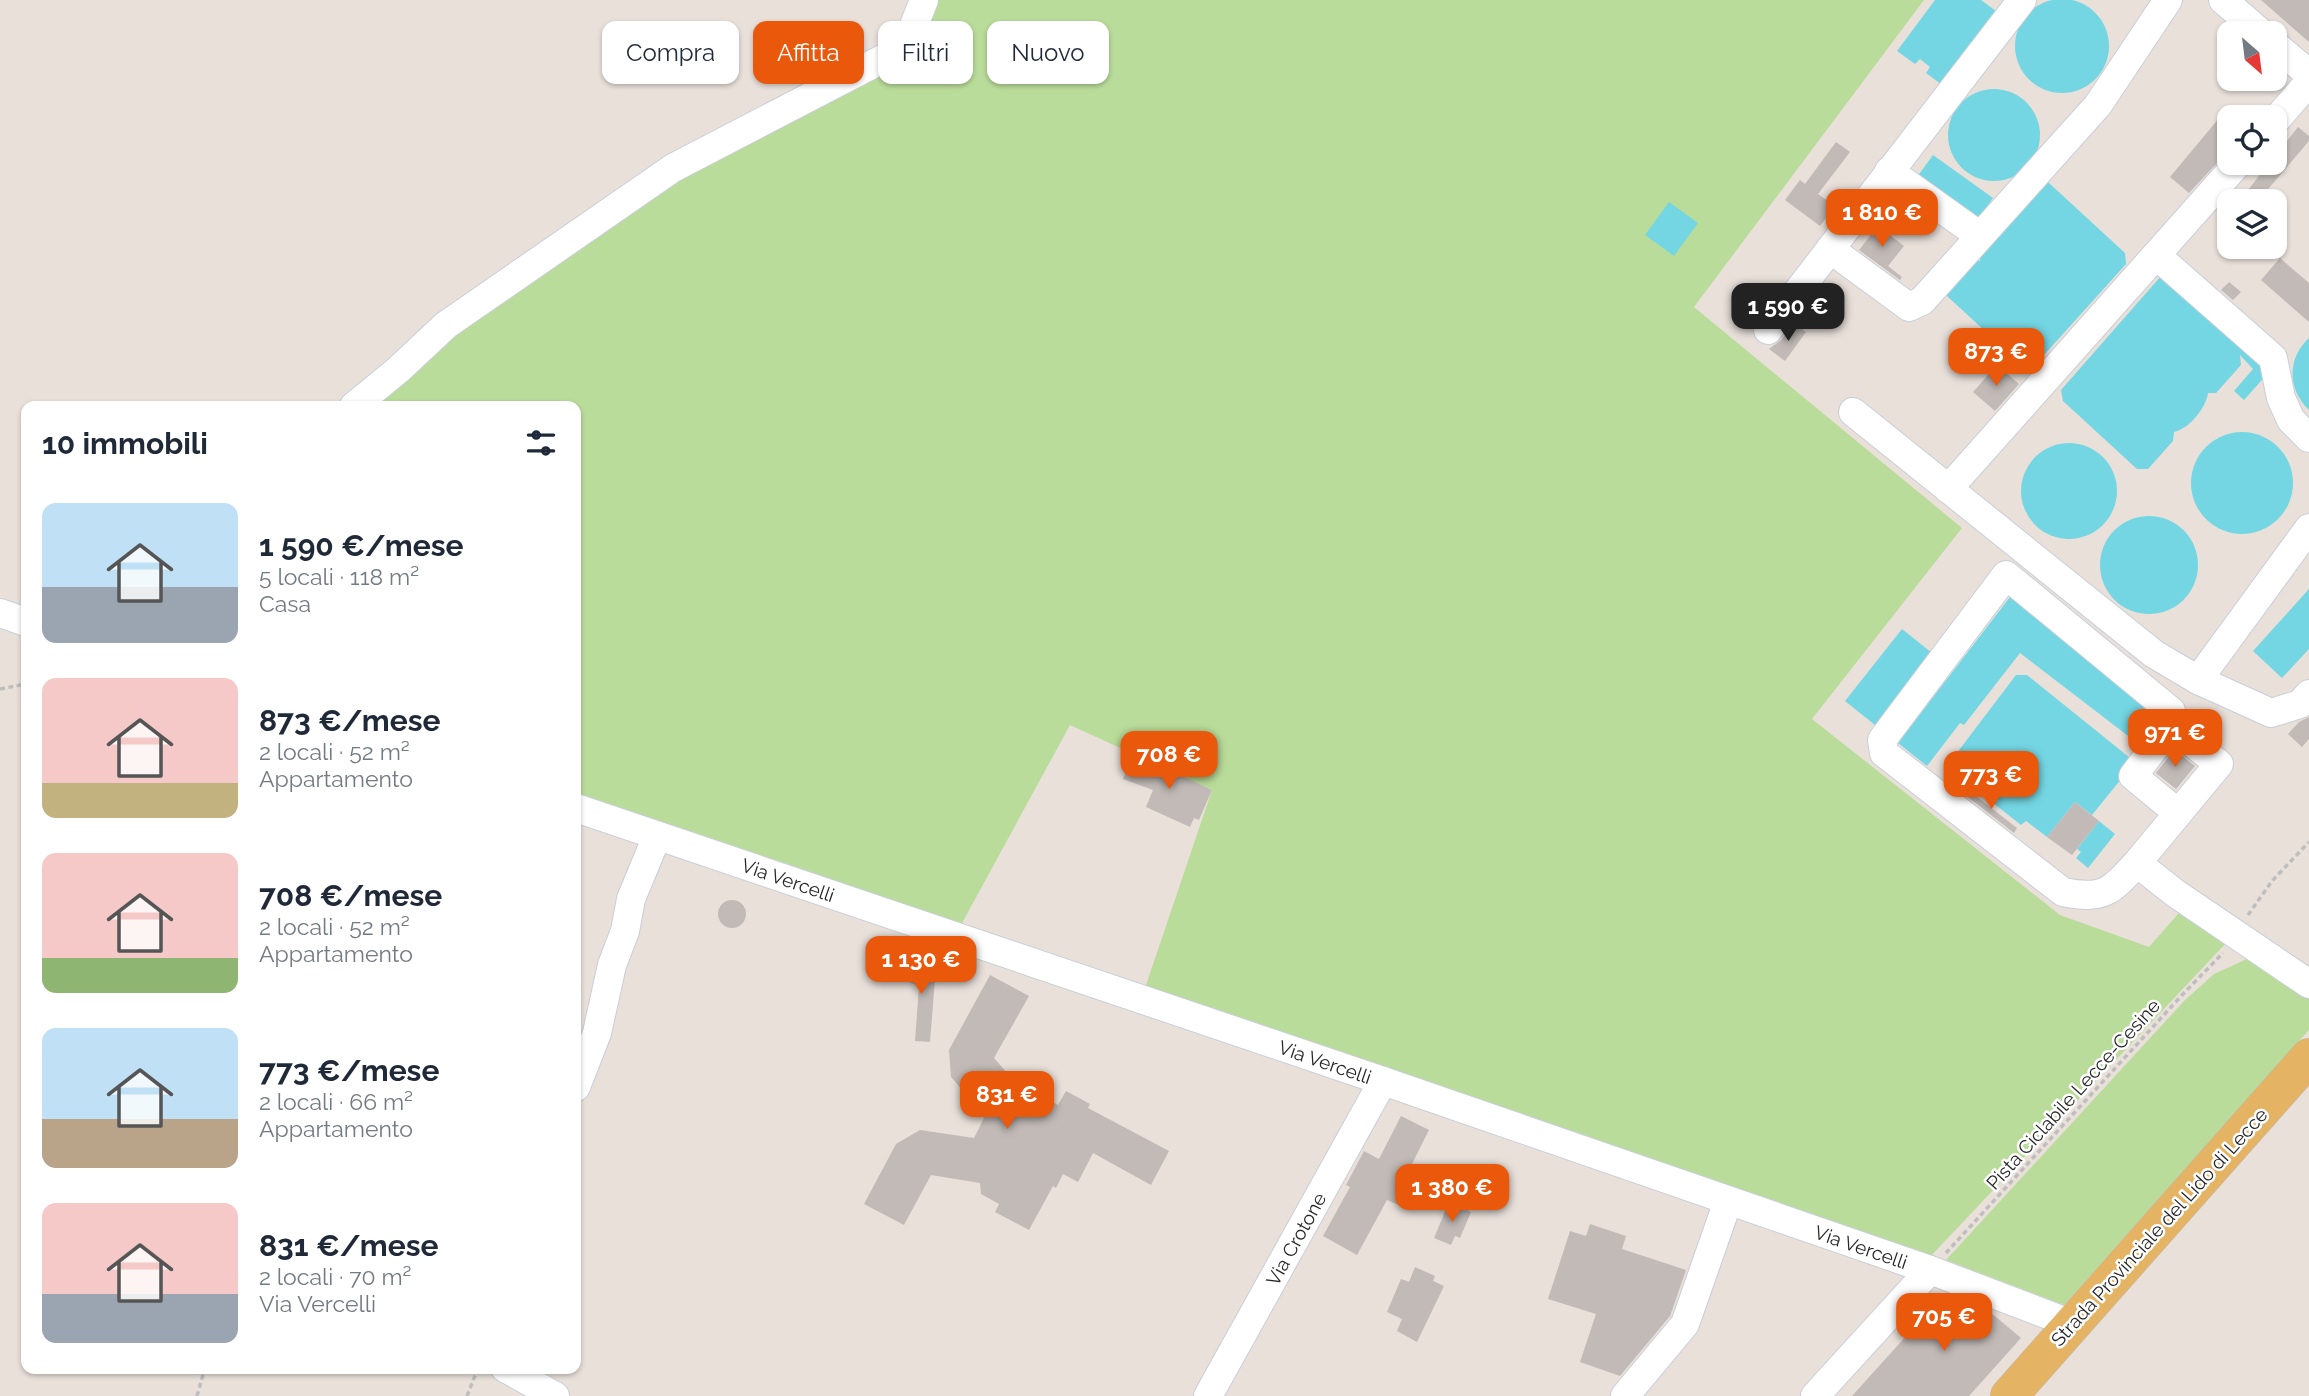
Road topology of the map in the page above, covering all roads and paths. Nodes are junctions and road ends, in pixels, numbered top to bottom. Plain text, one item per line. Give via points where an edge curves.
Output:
1 (924, 0) edge
2 (2022, 0) edge
3 (2168, 0) edge
4 (2236, 4) edge
5 (2251, 21) edge
6 (2287, 55) edge
7 (2309, 74) edge
8 (2309, 82) edge
9 (2287, 107) edge
10 (1889, 171) junction
11 (2227, 175) edge
12 (1980, 236) junction
13 (1830, 249) junction
14 (2156, 255) junction
15 (1768, 330) dead end
16 (360, 401) edge
17 (1853, 412) dead end
18 (2309, 438) edge
19 (1948, 489) junction
20 (2309, 528) edge
21 (0, 613) edge
22 (21, 620) edge
23 (2198, 680) junction
24 (21, 685) edge
25 (0, 689) edge
26 (2309, 694) edge
27 (2171, 726) junction
28 (581, 810) edge
29 (2178, 813) junction
30 (657, 836) junction
31 (2309, 842) edge
32 (2137, 863) junction
33 (2236, 936) junction
34 (2309, 984) edge
35 (2309, 1057) edge
36 (581, 1074) edge
37 (1383, 1081) junction
38 (2309, 1094) edge
39 (1728, 1201) junction
40 (1930, 1270) junction
41 (2072, 1324) junction
42 (203, 1374) edge
43 (476, 1374) edge
44 (516, 1374) edge
45 (197, 1396) edge
46 (467, 1396) edge
47 (555, 1396) edge
48 (1208, 1396) edge
49 (1625, 1396) edge
50 (1815, 1396) edge
51 (2008, 1396) edge
52 (2039, 1396) edge

1 - 16 street via 909,38 894,53 673,168 446,325
2 - 10 street
3 - 12 street via 2098,104
4 - 5 street
6 - 7 street
8 - 9 street
10 - 12 street
10 - 13 street
11 - 14 street
12 - 13 street via 1922,301 1909,307
13 - 15 street
14 - 18 street via 2273,358 2281,398 2291,420
14 - 19 street
17 - 19 street
19 - 23 street via 2154,654
20 - 23 street
21 - 22 street
23 - 26 street via 2271,713 2300,704
24 - 25 path
27 - 29 street via 2133,776
27 - 29 street via 2219,764
27 - 32 street via 2171,711 2006,575 1882,740 1884,753 2063,892 2088,897 2113,889
28 - 30 street, Via Vercelli
29 - 32 street
30 - 36 street via 631,899 597,1033
30 - 37 street, Via Vercelli
31 - 33 path, Pista Ciclabile Lecce-Cesine via 2272,881
32 - 33 street
33 - 34 street
33 - 40 path, Pista Ciclabile Lecce-Cesine
35 - 41 main road, Strada Provinciale del Lido di Lecce
37 - 39 street, Via Vercelli
37 - 48 street, Via Crotone
38 - 52 main road, Strada Provinciale del Lido di Lecce
39 - 40 street, Via Vercelli
39 - 49 street via 1685,1324
40 - 41 street, Via Vercelli
40 - 50 street
41 - 51 main road, Strada Provinciale del Lido di Lecce
42 - 45 path
43 - 46 path
44 - 47 street

